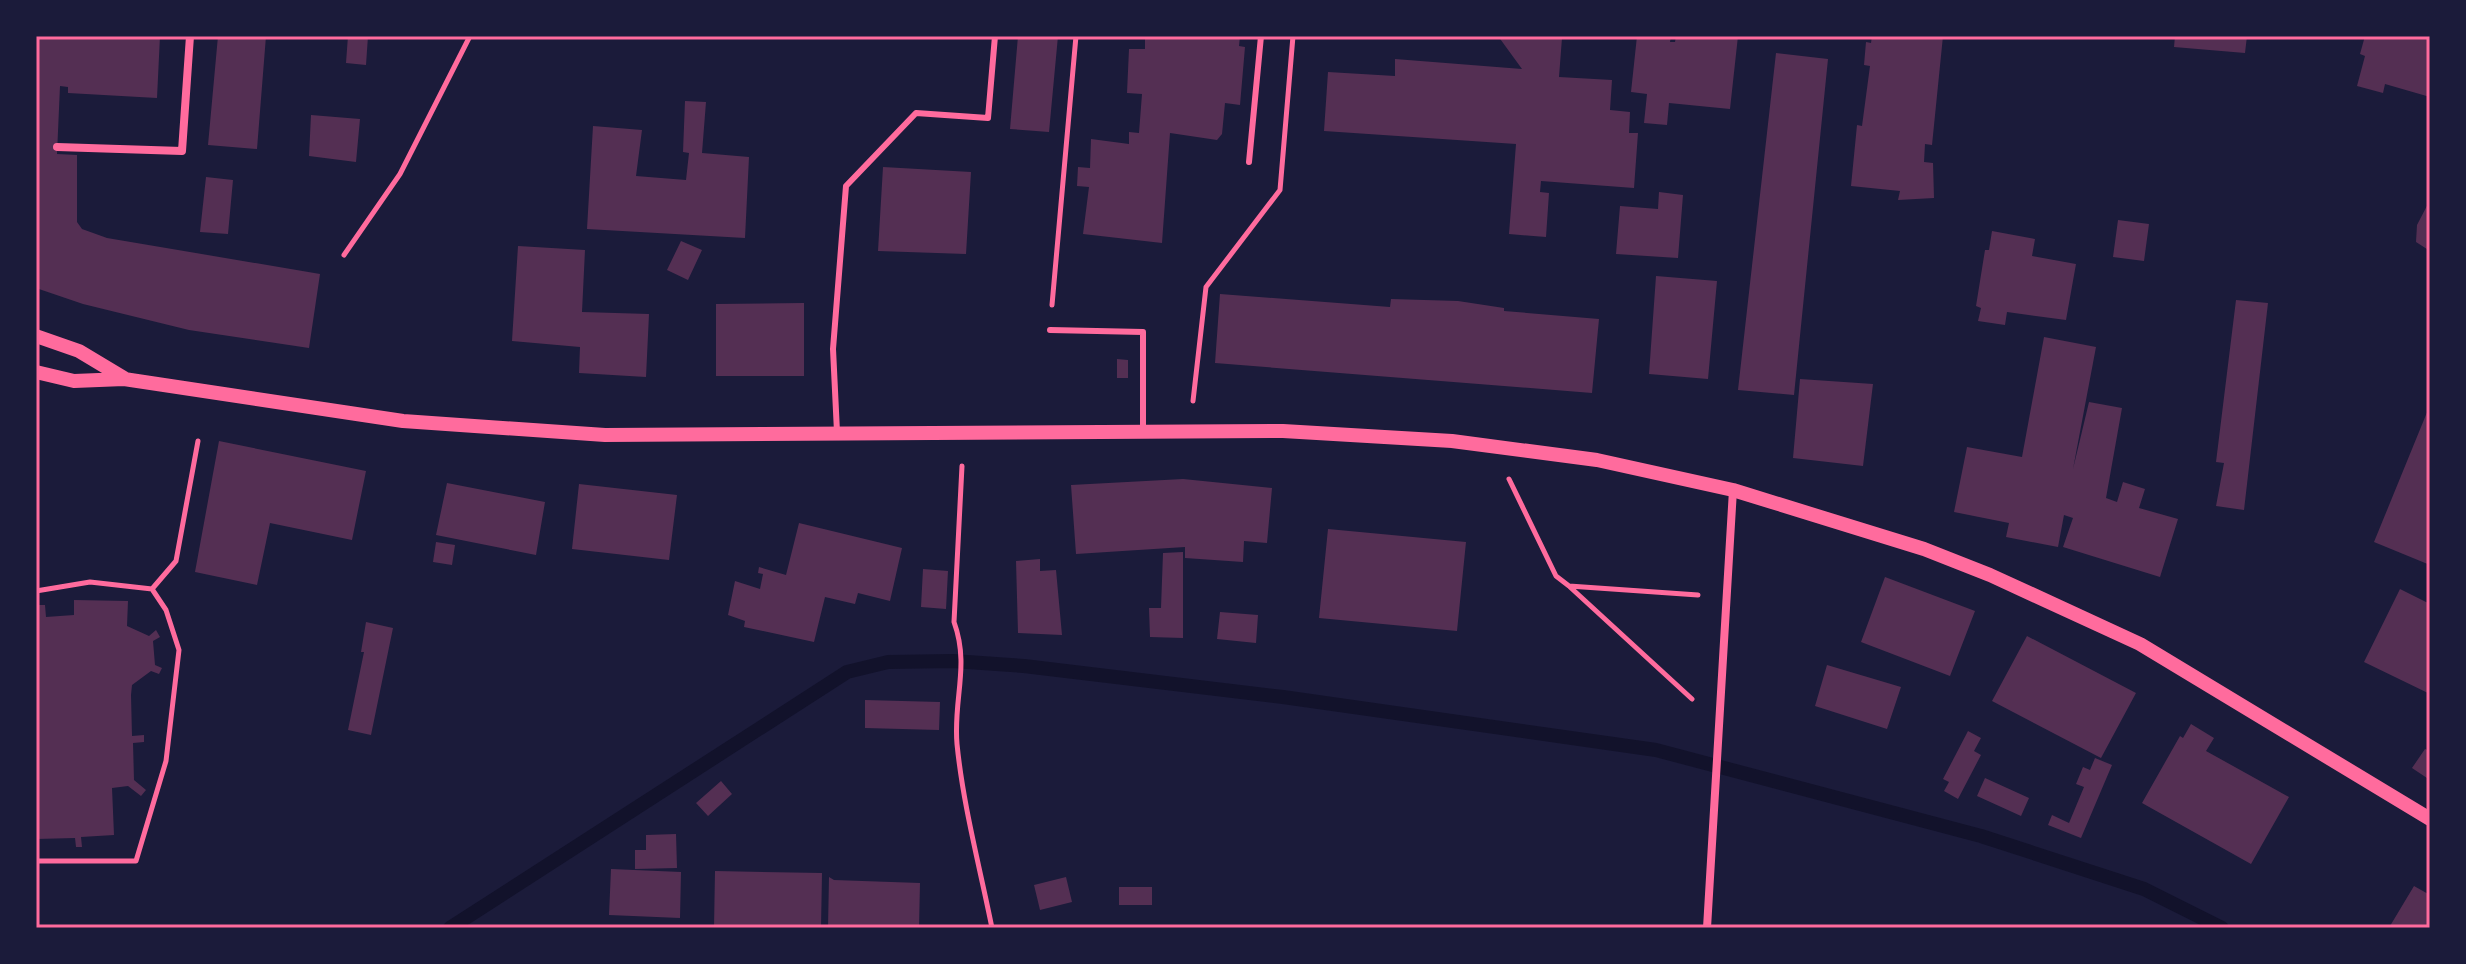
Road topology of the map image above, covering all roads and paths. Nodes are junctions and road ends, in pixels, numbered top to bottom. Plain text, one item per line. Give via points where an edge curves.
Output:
1 (190, 36) edge
2 (470, 36) edge
3 (995, 36) edge
4 (1076, 36) edge
5 (1261, 36) edge
6 (1293, 36) edge
7 (57, 147) dead end
8 (1249, 162) dead end
9 (344, 255) dead end
10 (1050, 330) joint
11 (36, 336) edge
12 (36, 372) edge
13 (124, 379) junction
14 (1193, 401) dead end
15 (1143, 432) junction
16 (837, 435) junction
17 (198, 441) dead end
18 (962, 466) dead end
19 (1509, 479) dead end
20 (1733, 490) junction
21 (1569, 586) junction
22 (152, 589) junction
23 (36, 591) edge
24 (1698, 595) dead end
25 (1692, 699) dead end
26 (2430, 819) edge
27 (36, 861) edge
28 (992, 928) edge
29 (1707, 928) edge

1 - 7 street via 182,151
2 - 9 path via 400,174
3 - 16 lane via 988,118 916,113 846,186 833,349
4 - 10 path
5 - 8 lane
6 - 14 path via 1280,190 1206,287
10 - 15 lane via 1143,332
11 - 13 street via 79,351
12 - 13 street via 74,381
13 - 16 street via 389,420 472,427 605,435
15 - 16 street
15 - 20 street via 1283,431 1452,441 1597,460
17 - 22 path via 176,561
18 - 28 path via 954,622 963,646 957,745
19 - 21 path via 1556,576
20 - 26 street via 1924,549 2087,617
20 - 29 street
21 - 24 path
21 - 25 path
22 - 23 path via 90,582
22 - 27 path via 166,610 179,650 166,761 136,861

